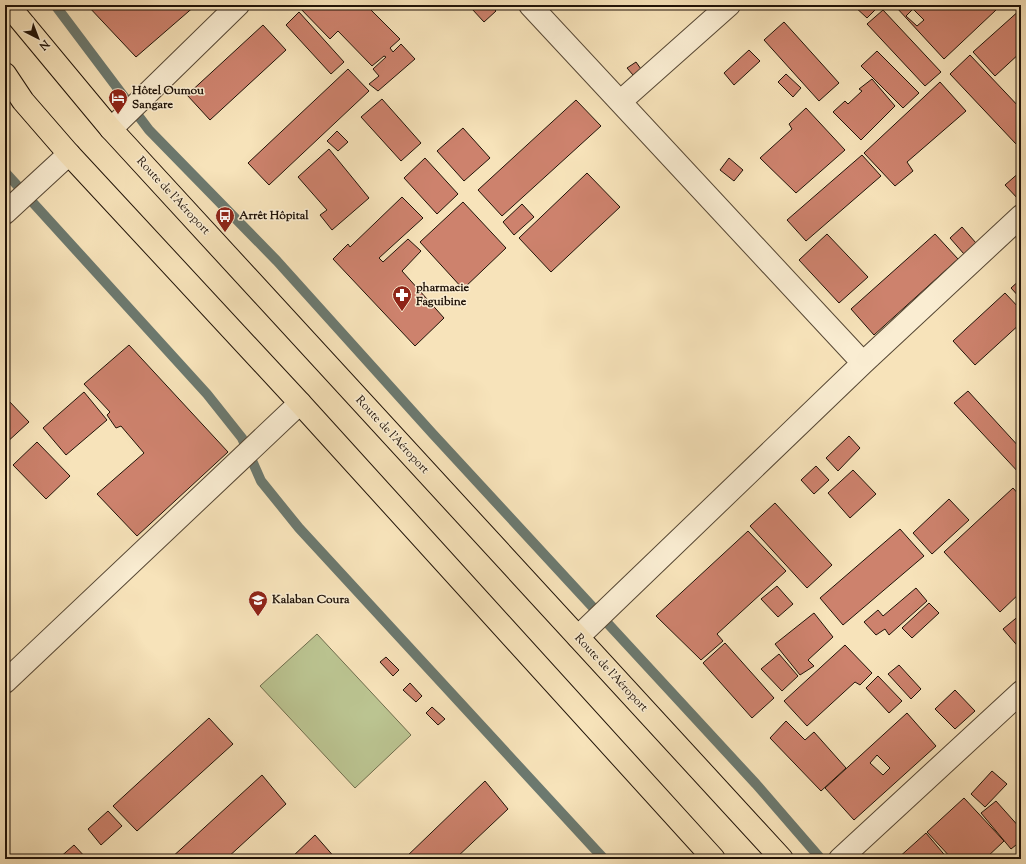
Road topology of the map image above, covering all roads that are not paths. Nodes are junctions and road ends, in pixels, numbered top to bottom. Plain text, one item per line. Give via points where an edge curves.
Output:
1 (8, 5) edge
2 (238, 5) edge
3 (530, 5) edge
4 (730, 5) edge
5 (5, 74) edge
6 (5, 84) edge
7 (23, 101) junction
8 (621, 101) junction
9 (111, 129) junction
10 (69, 154) junction
11 (5, 212) edge
12 (1021, 216) edge
13 (862, 363) junction
14 (300, 403) junction
15 (578, 637) junction
16 (5, 682) edge
17 (1021, 692) edge
18 (714, 859) edge
19 (782, 859) edge
20 (840, 859) edge

1 - 9 highway, Route de l'Aéroport
2 - 9 street
3 - 8 street
4 - 8 street
5 - 7 highway
6 - 7 highway
7 - 10 highway
8 - 13 street
9 - 15 highway, Route de l'Aéroport
10 - 11 street
10 - 14 highway
12 - 13 street
13 - 15 street
14 - 16 street
14 - 18 highway
15 - 19 highway, Route de l'Aéroport
17 - 20 street

